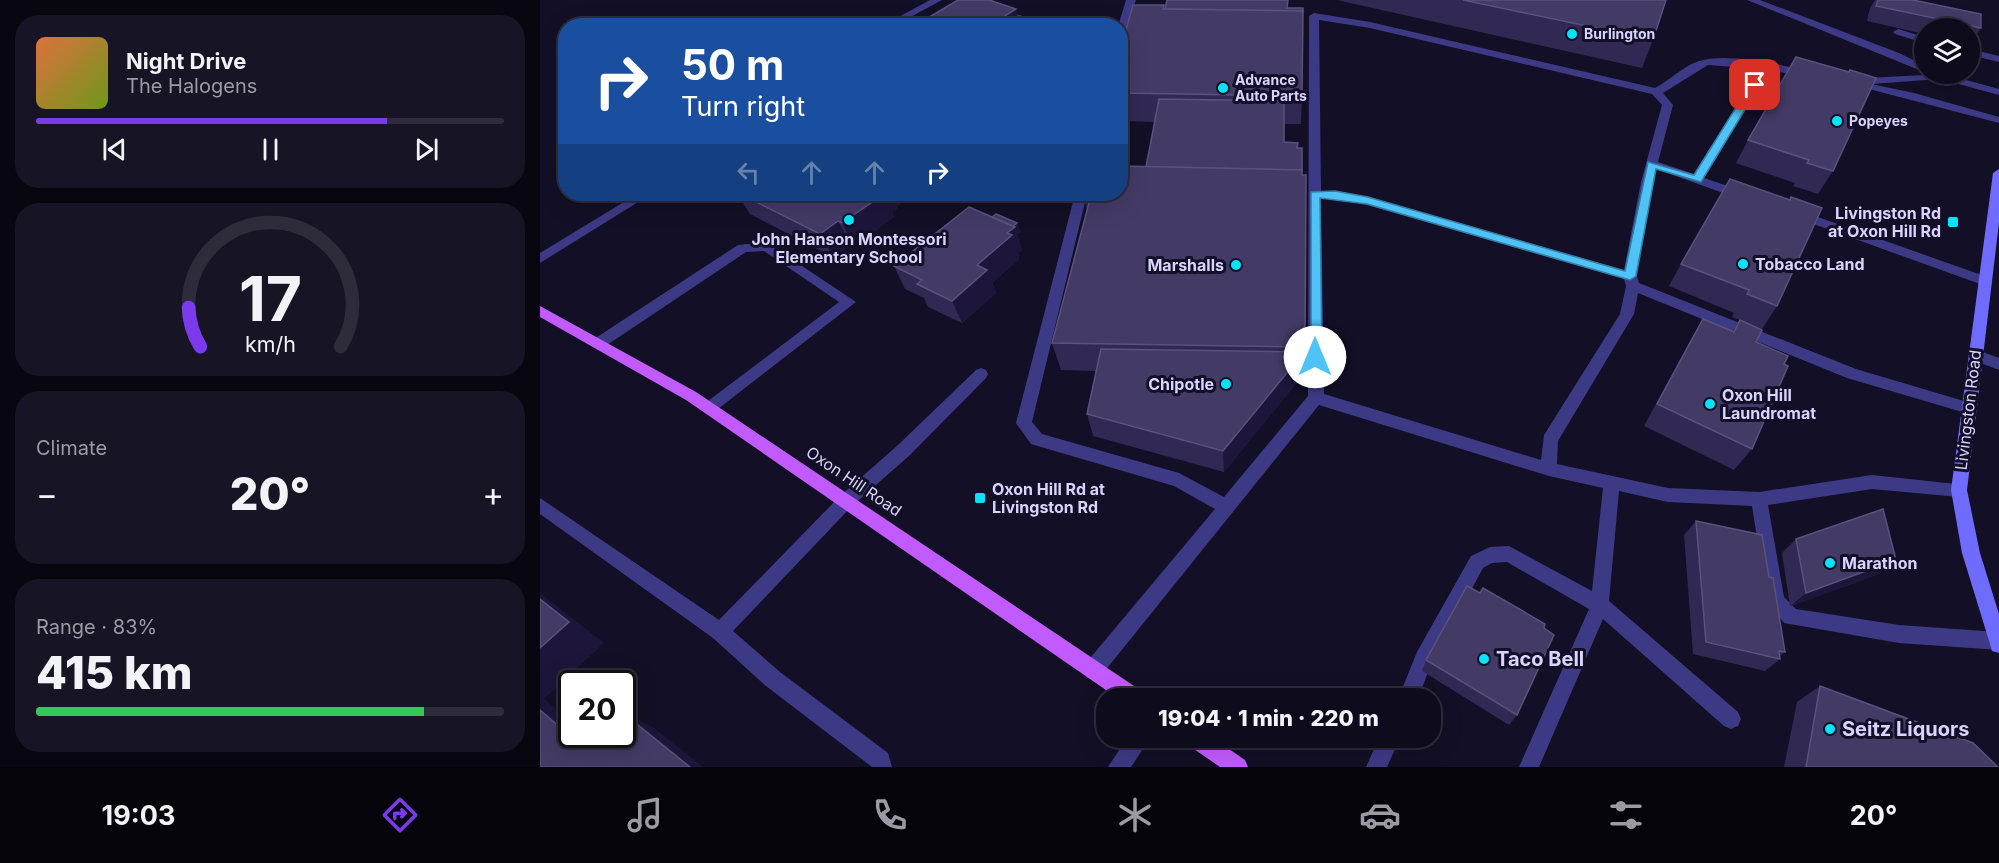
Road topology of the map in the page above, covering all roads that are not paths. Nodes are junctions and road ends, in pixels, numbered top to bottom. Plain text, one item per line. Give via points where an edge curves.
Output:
1 (937, 0) edge
2 (967, 0) edge
3 (1131, 0) edge
4 (1752, 0) edge
5 (902, 18) edge
6 (1022, 18) edge
7 (1125, 18) edge
8 (1898, 32) dead end
9 (1914, 37) edge
10 (1980, 54) edge
11 (1999, 59) edge
12 (1914, 64) edge
13 (1767, 66) junction
14 (1818, 76) edge
15 (1914, 77) edge
16 (1969, 84) edge
17 (1656, 92) junction
18 (1999, 92) edge
19 (1999, 120) edge
20 (1652, 164) junction
21 (1999, 173) edge
22 (1697, 179) junction
23 (1998, 188) edge
24 (1314, 195) junction
25 (634, 201) edge
26 (1079, 201) edge
27 (1762, 201) edge
28 (1783, 209) edge
29 (540, 259) edge
30 (1993, 260) edge
31 (1632, 281) junction
32 (1985, 281) junction
33 (540, 311) edge
34 (599, 344) junction
35 (1975, 356) junction
36 (1999, 364) edge
37 (981, 374) dead end
38 (1316, 398) junction
39 (709, 408) junction
40 (1969, 408) junction
41 (1550, 469) junction
42 (1612, 483) junction
43 (1959, 490) junction
44 (1759, 499) junction
45 (846, 501) junction
46 (540, 505) edge
47 (1226, 507) junction
48 (1600, 605) junction
49 (720, 632) junction
50 (1999, 642) edge
51 (1093, 670) junction
52 (1120, 688) edge
53 (1412, 688) edge
54 (1731, 719) dead end
55 (1132, 748) edge
56 (1210, 748) edge
57 (1385, 748) edge
58 (882, 767) edge
59 (1118, 767) edge
60 (1238, 767) edge
61 (1376, 767) edge
62 (1529, 767) edge

1 - 5 lane
2 - 6 lane
3 - 7 lane
4 - 12 lane
8 - 9 lane
10 - 11 lane
13 - 14 lane
13 - 17 lane via 1702,63
13 - 22 lane
15 - 19 lane via 1847,82
16 - 18 lane
17 - 20 lane via 1668,105
17 - 24 lane via 1314,12
20 - 22 lane
20 - 31 lane
21 - 23 main road, Livingston Road
22 - 27 lane
23 - 30 main road, Livingston Road
24 - 31 lane via 1368,201
24 - 38 lane
25 - 29 lane
26 - 47 lane via 1024,423 1037,439 1179,480
28 - 32 lane
30 - 32 main road, Livingston Road
31 - 40 lane via 1852,374
31 - 41 lane via 1627,314 1550,440
32 - 35 main road, Livingston Road
33 - 34 main road, Oxon Hill Road
34 - 39 main road, Oxon Hill Road
34 - 39 lane via 743,248 754,245 765,246 849,302
35 - 36 lane
35 - 40 main road, Livingston Road
37 - 45 lane
38 - 41 lane
38 - 47 lane
39 - 45 main road, Oxon Hill Road
40 - 43 main road, Livingston Road
41 - 42 lane
42 - 44 lane via 1668,495
42 - 48 lane
43 - 44 lane via 1872,482
43 - 50 main road, Livingston Road via 1971,553
44 - 50 lane via 1776,601 1791,617 1899,634
45 - 49 lane
45 - 51 main road, Oxon Hill Road
46 - 49 lane
47 - 51 lane
48 - 53 lane via 1509,554 1490,555 1477,562
48 - 54 lane
48 - 62 lane
49 - 58 lane via 773,679 881,760
51 - 52 main road, Oxon Hill Road
55 - 59 lane
56 - 60 main road
57 - 61 lane

